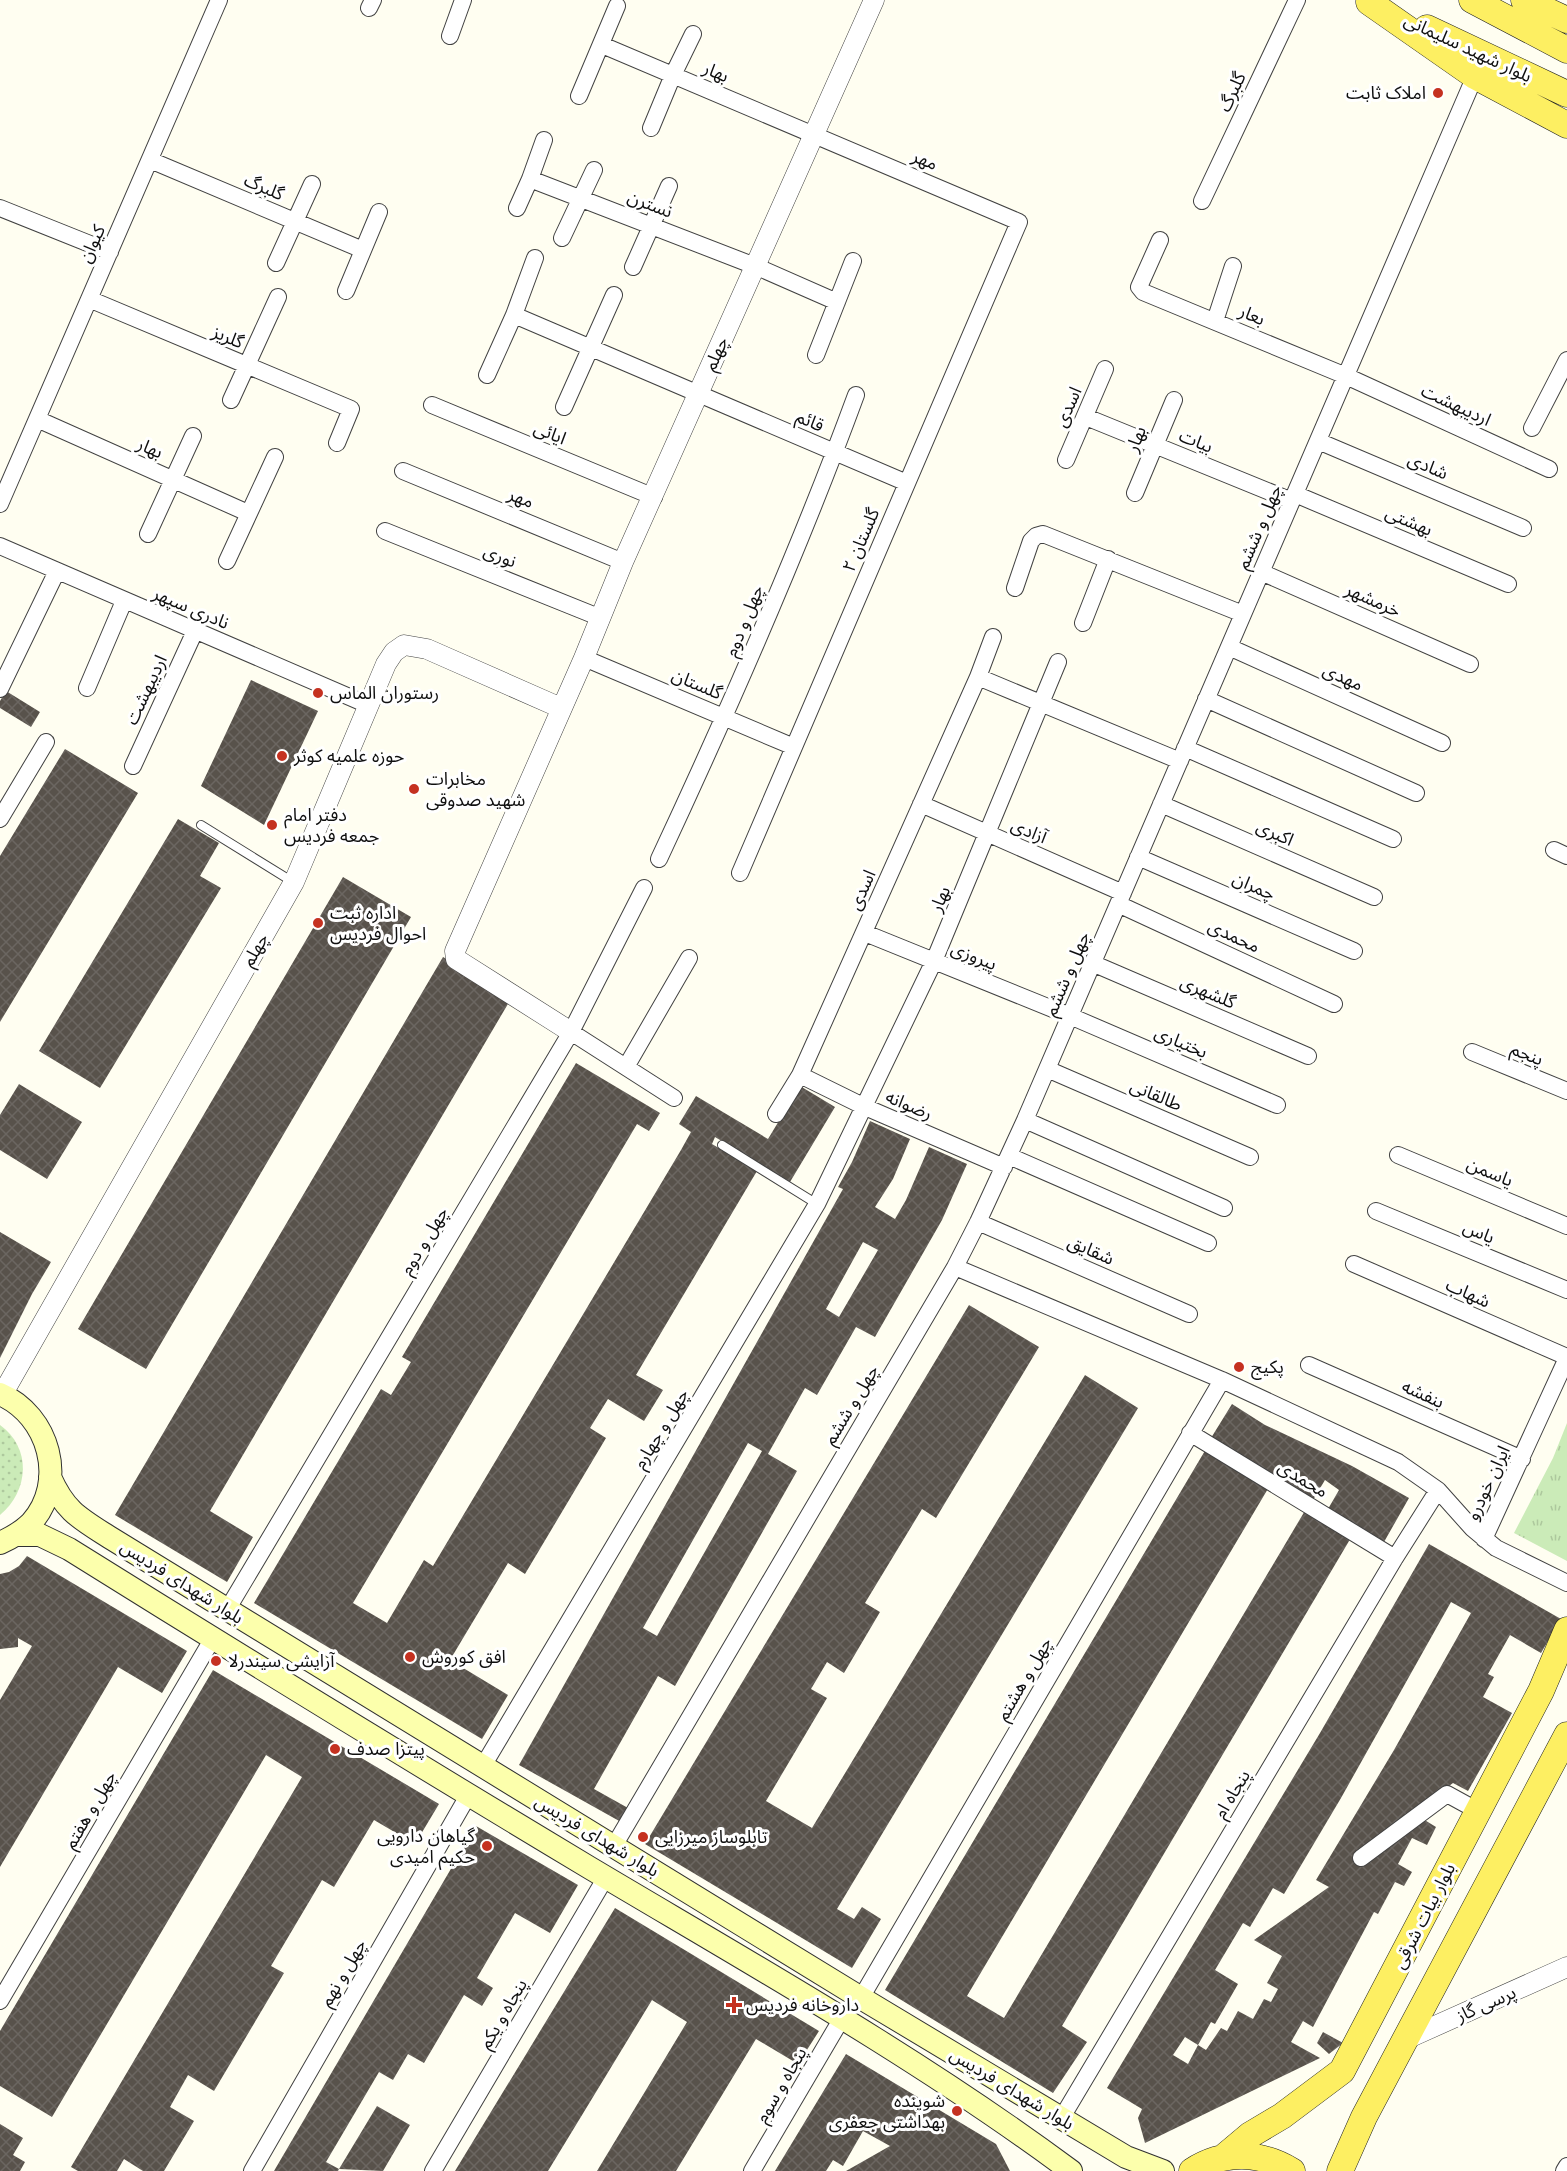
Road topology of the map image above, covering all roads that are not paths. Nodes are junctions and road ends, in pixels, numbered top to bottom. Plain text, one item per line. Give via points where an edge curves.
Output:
1 (219, 0) edge
2 (463, 0) edge
3 (874, 0) edge
4 (1297, 0) edge
5 (1524, 0) edge
6 (1366, 1) edge
7 (1473, 1) edge
8 (617, 6) dead end
9 (1567, 20) edge
10 (693, 34) dead end
11 (450, 36) dead end
12 (602, 45) junction
13 (1567, 50) edge
14 (673, 75) junction
15 (1475, 76) junction
16 (1567, 94) edge
17 (579, 96) dead end
18 (1567, 125) edge
19 (651, 128) dead end
20 (815, 135) junction
21 (544, 140) dead end
22 (150, 160) junction
23 (594, 170) dead end
24 (530, 179) junction
25 (312, 184) dead end
26 (669, 186) dead end
27 (580, 198) junction
28 (1202, 201) dead end
29 (0, 208) edge
30 (517, 208) dead end
31 (379, 212) dead end
32 (295, 221) junction
33 (1019, 222) joint
34 (650, 225) junction
35 (562, 238) dead end
36 (1160, 240) dead end
37 (363, 250) junction
38 (110, 252) junction
39 (535, 258) dead end
40 (853, 261) dead end
41 (276, 263) dead end
42 (755, 266) junction
43 (1233, 266) dead end
44 (633, 267) dead end
45 (346, 291) dead end
46 (614, 295) dead end
47 (278, 297) dead end
48 (89, 299) junction
49 (837, 302) junction
50 (514, 315) junction
51 (1215, 321) junction
52 (591, 348) junction
53 (816, 355) dead end
54 (1567, 360) edge
55 (247, 367) junction
56 (1106, 369) dead end
57 (487, 375) dead end
58 (1346, 376) junction
59 (699, 394) junction
60 (856, 395) dead end
61 (231, 400) dead end
62 (1174, 400) dead end
63 (432, 405) dead end
64 (564, 407) dead end
65 (1086, 417) junction
66 (37, 419) junction
67 (1532, 428) dead end
68 (193, 436) dead end
69 (1318, 441) junction
70 (337, 444) dead end
71 (1155, 445) junction
72 (834, 453) junction
73 (274, 457) dead end
74 (1066, 460) dead end
75 (1549, 469) dead end
76 (403, 471) dead end
77 (172, 479) junction
78 (907, 483) junction
79 (1136, 493) dead end
80 (654, 497) junction
81 (1293, 498) junction
82 (0, 504) edge
83 (248, 513) junction
84 (1523, 528) dead end
85 (385, 531) dead end
86 (148, 534) dead end
87 (0, 546) edge
88 (1107, 559) junction
89 (227, 561) dead end
90 (624, 562) junction
91 (57, 571) junction
92 (1261, 572) junction
93 (1508, 584) dead end
94 (1015, 588) dead end
95 (124, 600) junction
96 (1243, 614) junction
97 (601, 618) junction
98 (1083, 623) dead end
99 (195, 631) junction
100 (993, 637) dead end
101 (1229, 647) junction
102 (584, 658) junction
103 (1058, 662) dead end
104 (1470, 664) dead end
105 (978, 677) junction
106 (87, 688) dead end
107 (0, 689) edge
108 (1206, 699) junction
109 (1042, 703) junction
110 (368, 705) junction
111 (561, 708) junction
112 (725, 718) junction
113 (46, 742) dead end
114 (1442, 743) dead end
115 (794, 747) junction
116 (1182, 754) junction
117 (133, 766) dead end
118 (1416, 793) dead end
119 (921, 804) junction
120 (1161, 804) junction
121 (0, 819) edge
122 (201, 825) dead end
123 (988, 835) junction
124 (1393, 839) dead end
125 (1138, 857) junction
126 (659, 859) dead end
127 (740, 873) dead end
128 (294, 882) junction
129 (644, 888) dead end
130 (1374, 897) dead end
131 (1120, 898) junction
132 (865, 933) junction
133 (1354, 951) dead end
134 (689, 958) dead end
135 (934, 961) junction
136 (1092, 963) junction
137 (1334, 1004) dead end
138 (1070, 1016) junction
139 (571, 1032) junction
140 (1472, 1052) dead end
141 (1308, 1056) dead end
142 (626, 1067) junction
143 (1047, 1069) junction
144 (800, 1075) junction
145 (1567, 1091) edge
146 (674, 1098) dead end
147 (1277, 1105) dead end
148 (865, 1107) junction
149 (776, 1114) dead end
150 (1025, 1120) junction
151 (722, 1145) dead end
152 (1398, 1155) dead end
153 (1250, 1156) dead end
154 (1007, 1161) junction
155 (817, 1204) junction
156 (1224, 1208) dead end
157 (1376, 1210) dead end
158 (978, 1222) junction
159 (1567, 1226) edge
160 (1208, 1243) dead end
161 (1354, 1264) dead end
162 (955, 1267) junction
163 (1567, 1290) edge
164 (1189, 1314) dead end
165 (1567, 1358) edge
166 (1309, 1365) dead end
167 (1222, 1380) junction
168 (1, 1395) edge
169 (1190, 1433) junction
170 (1522, 1459) junction
171 (50, 1477) junction
172 (1438, 1490) junction
173 (8, 1539) edge
174 (1484, 1539) junction
175 (1395, 1558) junction
176 (1567, 1583) edge
177 (227, 1610) junction
178 (1567, 1630) edge
179 (213, 1638) junction
180 (1567, 1735) edge
181 (483, 1767) junction
182 (469, 1794) junction
183 (1478, 1811) junction
184 (614, 1846) junction
185 (1361, 1858) dead end
186 (606, 1877) junction
187 (1567, 1967) edge
188 (861, 1998) junction
189 (0, 2001) edge
190 (842, 2018) junction
191 (1404, 2040) junction
192 (1061, 2119) junction
193 (1225, 2157) junction
194 (1567, 2166) edge
195 (252, 2171) edge
196 (433, 2171) edge
197 (752, 2171) edge
198 (1071, 2171) edge
199 (1163, 2171) edge
200 (1192, 2171) edge
201 (1292, 2171) edge
202 (1340, 2171) edge
203 (1564, 2171) edge

1 - 22 street, کیوان
2 - 11 street
3 - 20 street, چهلم
4 - 28 street, گلبرگ
5 - 9 main road
6 - 15 main road
6 - 16 main road, بلوار شهید سلیمانی
7 - 13 main road
8 - 12 street
10 - 14 street
12 - 14 street, بهار
12 - 17 street
14 - 19 street
14 - 20 street, بهار
15 - 18 main road
15 - 58 street, چهل و ششم
20 - 33 street, مهر
20 - 42 street, چهلم
21 - 24 street
22 - 32 street, گلبرگ
22 - 38 street, کیوان
23 - 27 street
24 - 27 street, نسترن
24 - 30 street
25 - 32 street
26 - 34 street
27 - 34 street, نسترن
27 - 35 street
29 - 38 street
31 - 37 street
32 - 37 street, گلبرگ
32 - 41 street
33 - 78 street, گلستان ۲
34 - 42 street, نسترن
34 - 44 street
36 - 51 street, بعار via 1139,287
37 - 45 street
38 - 48 street, کیوان
39 - 50 street
40 - 49 street
42 - 49 street, نسترن
42 - 59 street, چهلم
43 - 51 street
46 - 52 street
47 - 55 street
48 - 55 street, گلریز
48 - 66 street, کیوان
49 - 53 street
50 - 52 street, قائم
50 - 57 street
51 - 58 street, بعار
52 - 59 street, قائم
52 - 64 street
54 - 67 street
55 - 61 street
55 - 70 street, گلریز via 351,409
56 - 65 street, اسدی
58 - 69 street, چهل و ششم
58 - 75 street, اردیبهشت
59 - 72 street, قائم
59 - 80 street, چهلم
60 - 72 street, چهل و دوم
62 - 71 street, بهار
63 - 80 street, ایائی
65 - 71 street, بیات
65 - 74 street, اسدی
66 - 77 street, بهار
66 - 82 street, کیوان
68 - 77 street
69 - 81 street, چهل و ششم
69 - 84 street, شادی
71 - 79 street, بهار
71 - 81 street, بیات
72 - 78 street, قائم
72 - 112 street, چهل و دوم
73 - 83 street
76 - 90 street, مهر
77 - 83 street, بهار
77 - 86 street
78 - 115 street, گلستان ۲
80 - 90 street, چهلم
81 - 92 street, چهل و ششم
81 - 93 street, بهشتی
83 - 89 street
85 - 97 street, نوری
87 - 91 street, نادری سپهر
88 - 94 street via 1043,534 1036,536
88 - 96 street
88 - 98 street
90 - 97 street, چهلم
91 - 95 street, نادری سپهر
91 - 107 street
92 - 96 street, چهل و ششم
92 - 104 street, خرمشهر
95 - 99 street, نادری سپهر
95 - 106 street
96 - 101 street, چهل و ششم
97 - 102 street, چهلم
99 - 110 street, نادری سپهر
99 - 117 street, اردیبهشت
100 - 105 street, اسدی
101 - 108 street, چهل و ششم
101 - 114 street, مهدی
102 - 111 street, چهلم
102 - 112 street, گلستان
103 - 109 street, بهار
105 - 109 street
105 - 119 street, اسدی
108 - 116 street, چهل و ششم
108 - 118 street
109 - 116 street
109 - 123 street, بهار
110 - 111 street, چهلم via 394,652 404,645 428,649
110 - 128 street, چهلم
111 - 139 street, چهلم via 455,951 456,959
112 - 115 street, گلستان
112 - 126 street, چهل و دوم
113 - 121 street
115 - 127 street, گلستان ۲
116 - 120 street, چهل و ششم
116 - 124 street
119 - 123 street, آزادی
119 - 132 street, اسدی
120 - 125 street, چهل و ششم
120 - 130 street, اکبری
122 - 128 lane
123 - 131 street, آزادی
123 - 135 street, بهار
125 - 131 street, چهل و ششم
125 - 133 street, چمران
128 - 168 street, چهلم
129 - 139 street, چهل و دوم
131 - 136 street, چهل و ششم
131 - 137 street, محمدی
132 - 135 street, پیروزی
132 - 144 street, اسدی
134 - 142 street
135 - 138 street, پیروزی
135 - 148 street, بهار
136 - 138 street, چهل و ششم
136 - 141 street, گلشهری
138 - 143 street, چهل و ششم
138 - 147 street, بختیاری
139 - 142 street
139 - 177 street, چهل و دوم
140 - 145 street, پنجم
142 - 146 street
143 - 150 street, چهل و ششم
143 - 153 street, طالقانی
144 - 148 street, رضوانه
144 - 149 street, اسدی
148 - 154 street, رضوانه
148 - 155 street, چهل و چهارم
150 - 154 street, چهل و ششم
150 - 156 street
151 - 155 lane
152 - 159 street, یاسمن
154 - 158 street, چهل و ششم
154 - 160 street, رضوانه
155 - 181 street, چهل و چهارم
157 - 163 street, یاس
158 - 162 street, چهل و ششم
158 - 164 street, شقایق
161 - 165 street, شهاب
162 - 167 street
162 - 184 street, چهل و ششم
165 - 170 street, ایران خودرو
166 - 170 street, بنفشه
167 - 169 street, چهل و هشتم
167 - 172 street via 1398,1462
168 - 171 main road via 24,1408 39,1428 49,1451
169 - 175 street, محمدی
169 - 188 street, چهل و هشتم
170 - 174 street, ایران خودرو
171 - 173 main road via 45,1501 32,1522
171 - 177 main road, بلوار شهدای فردیس via 59,1497 74,1514
172 - 174 street
172 - 175 street, پنجاه ام
173 - 179 main road, بلوار شهدای فردیس via 40,1535 69,1549
174 - 176 street, ایران خودرو
175 - 192 street, پنجاه ام
177 - 181 main road, بلوار شهدای فردیس
178 - 183 main road, بلوار بیات شرقی
179 - 182 main road, بلوار شهدای فردیس
179 - 189 street, چهل و هفتم
180 - 191 main road
181 - 184 main road, بلوار شهدای فردیس
182 - 186 main road, بلوار شهدای فردیس
182 - 195 street, چهل و نهم
183 - 185 street via 1447,1794
183 - 193 main road, بلوار بیات شرقی via 1342,2071
184 - 188 main road, بلوار شهدای فردیس
186 - 190 main road, بلوار شهدای فردیس
186 - 196 street, پنجاه و یکم
187 - 191 street, پرسی گاز
188 - 192 main road, بلوار شهدای فردیس
190 - 197 street, پنجاه و سوم
190 - 198 main road, بلوار شهدای فردیس via 1004,2121
191 - 202 main road
192 - 199 main road, بلوار شهدای فردیس via 1126,2157
193 - 200 main road
193 - 201 main road via 1251,2155
194 - 203 street

